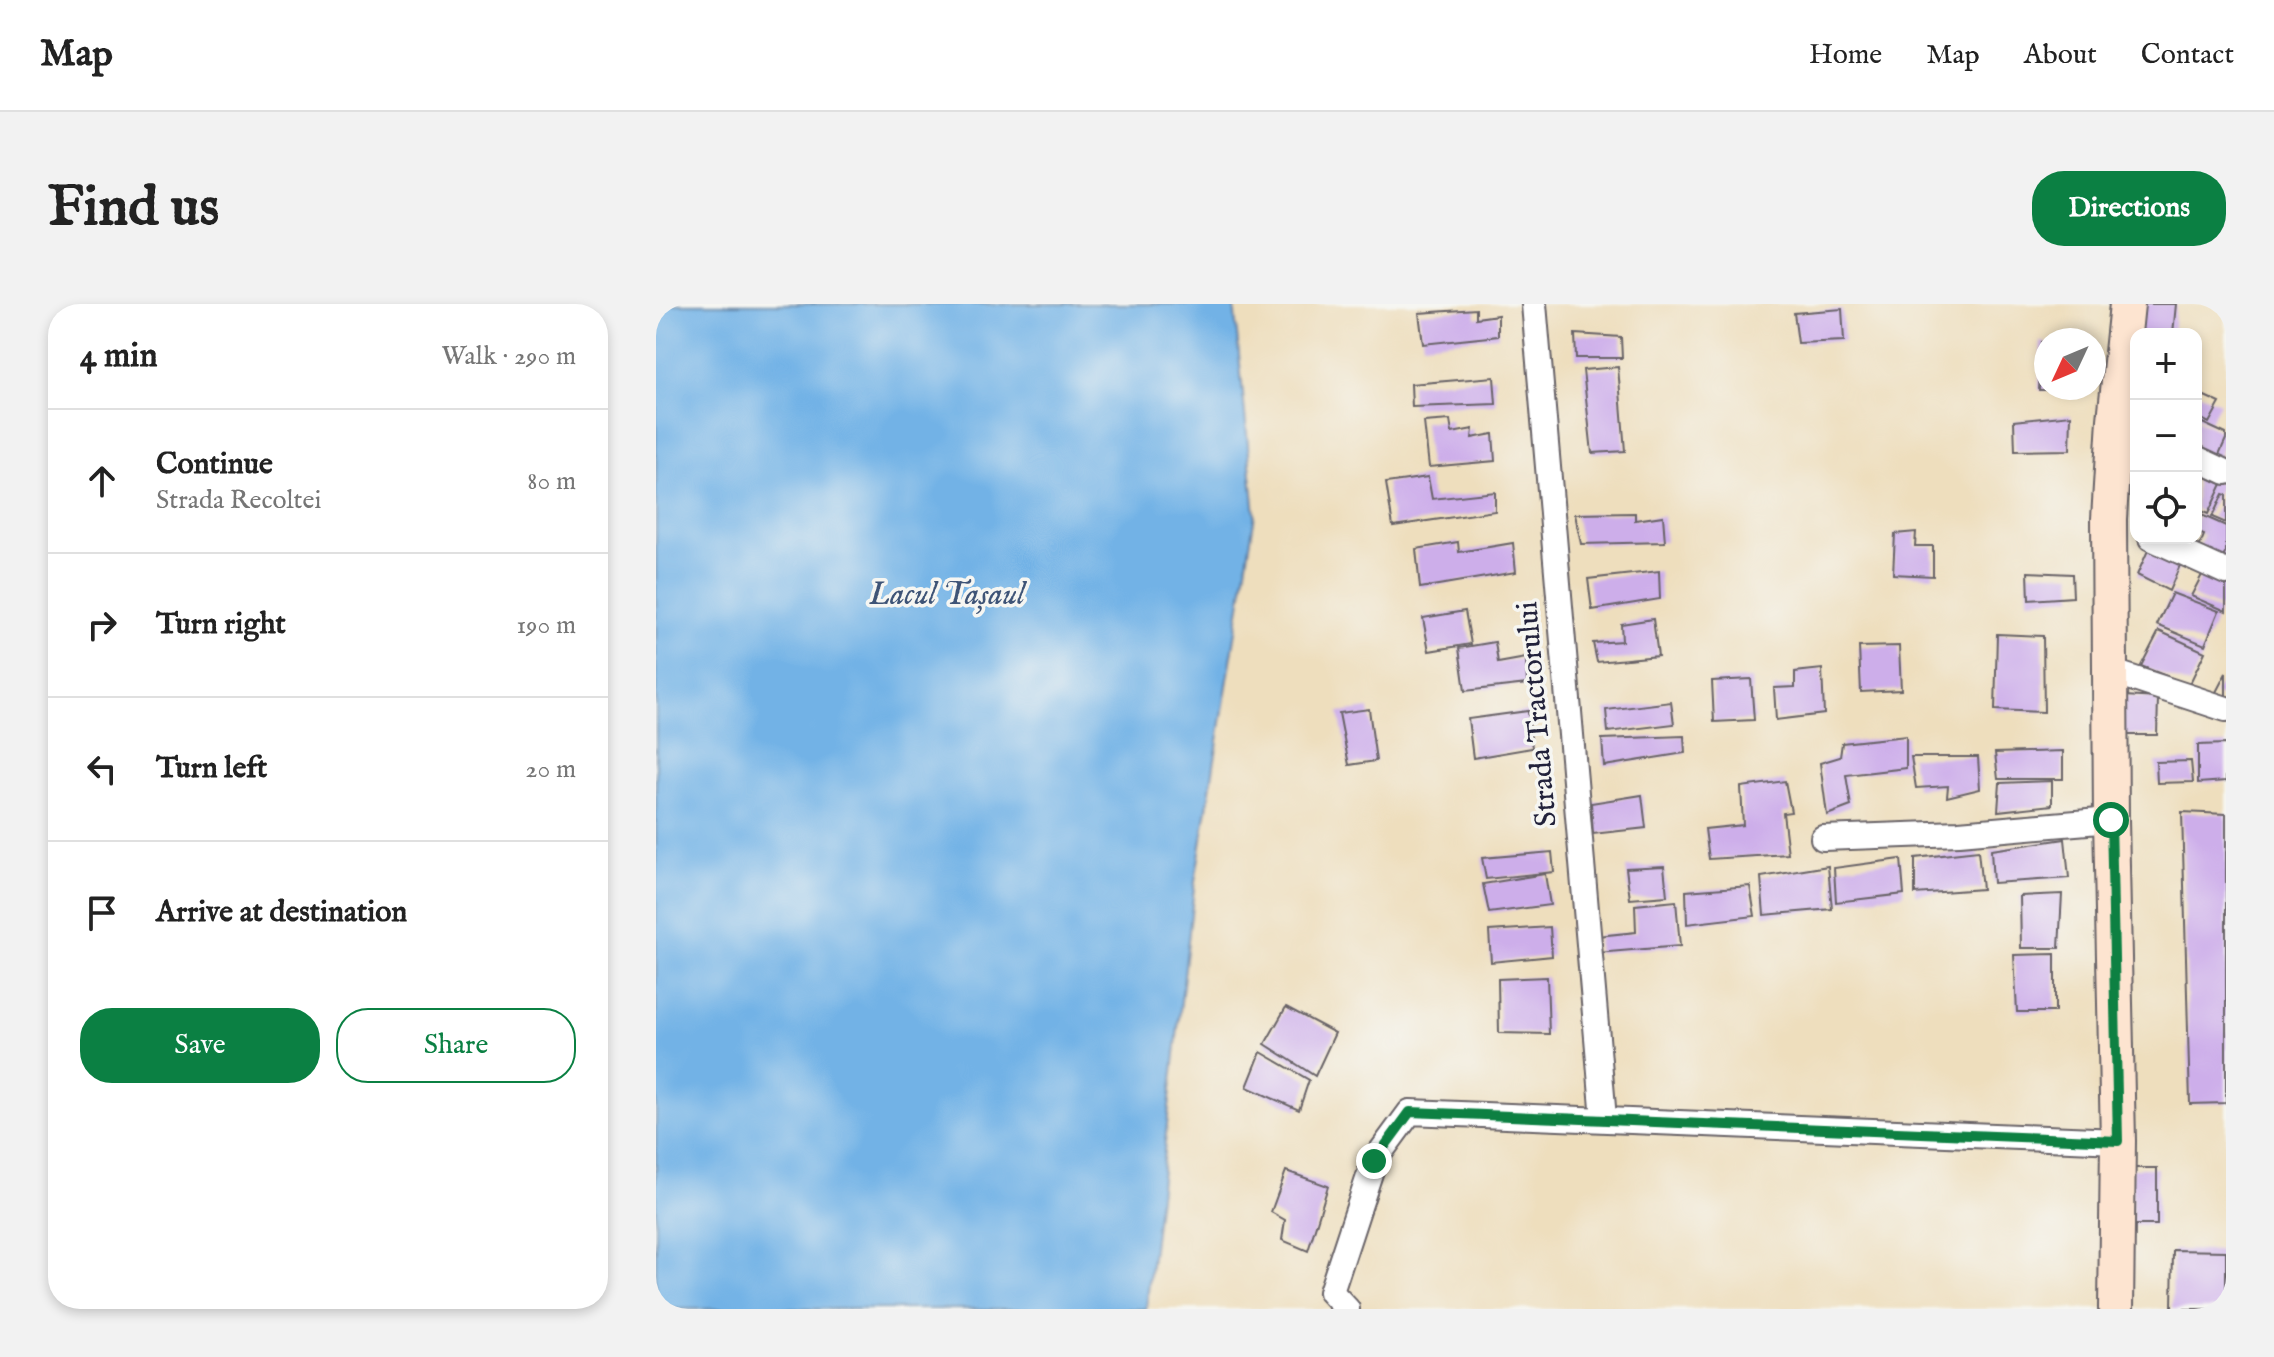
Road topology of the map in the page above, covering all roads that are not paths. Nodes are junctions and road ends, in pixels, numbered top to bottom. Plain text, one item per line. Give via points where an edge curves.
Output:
1 (1534, 304) edge
2 (2127, 304) edge
3 (2125, 425) edge
4 (2202, 461) edge
5 (2226, 472) edge
6 (2123, 525) edge
7 (2164, 544) edge
8 (2226, 572) edge
9 (2110, 671) junction
10 (2226, 709) edge
11 (2111, 820) junction
12 (1823, 838) dead end
13 (1604, 1119) junction
14 (2118, 1141) junction
15 (1347, 1309) edge
16 (2116, 1309) edge

1 - 13 street, Strada Tractorului
2 - 3 street
3 - 6 street
4 - 5 street
6 - 9 street
7 - 8 street
9 - 10 street
9 - 11 street
11 - 12 street
11 - 14 street
13 - 14 street
13 - 15 street via 1410,1112 1374,1161 1331,1292
14 - 16 street

